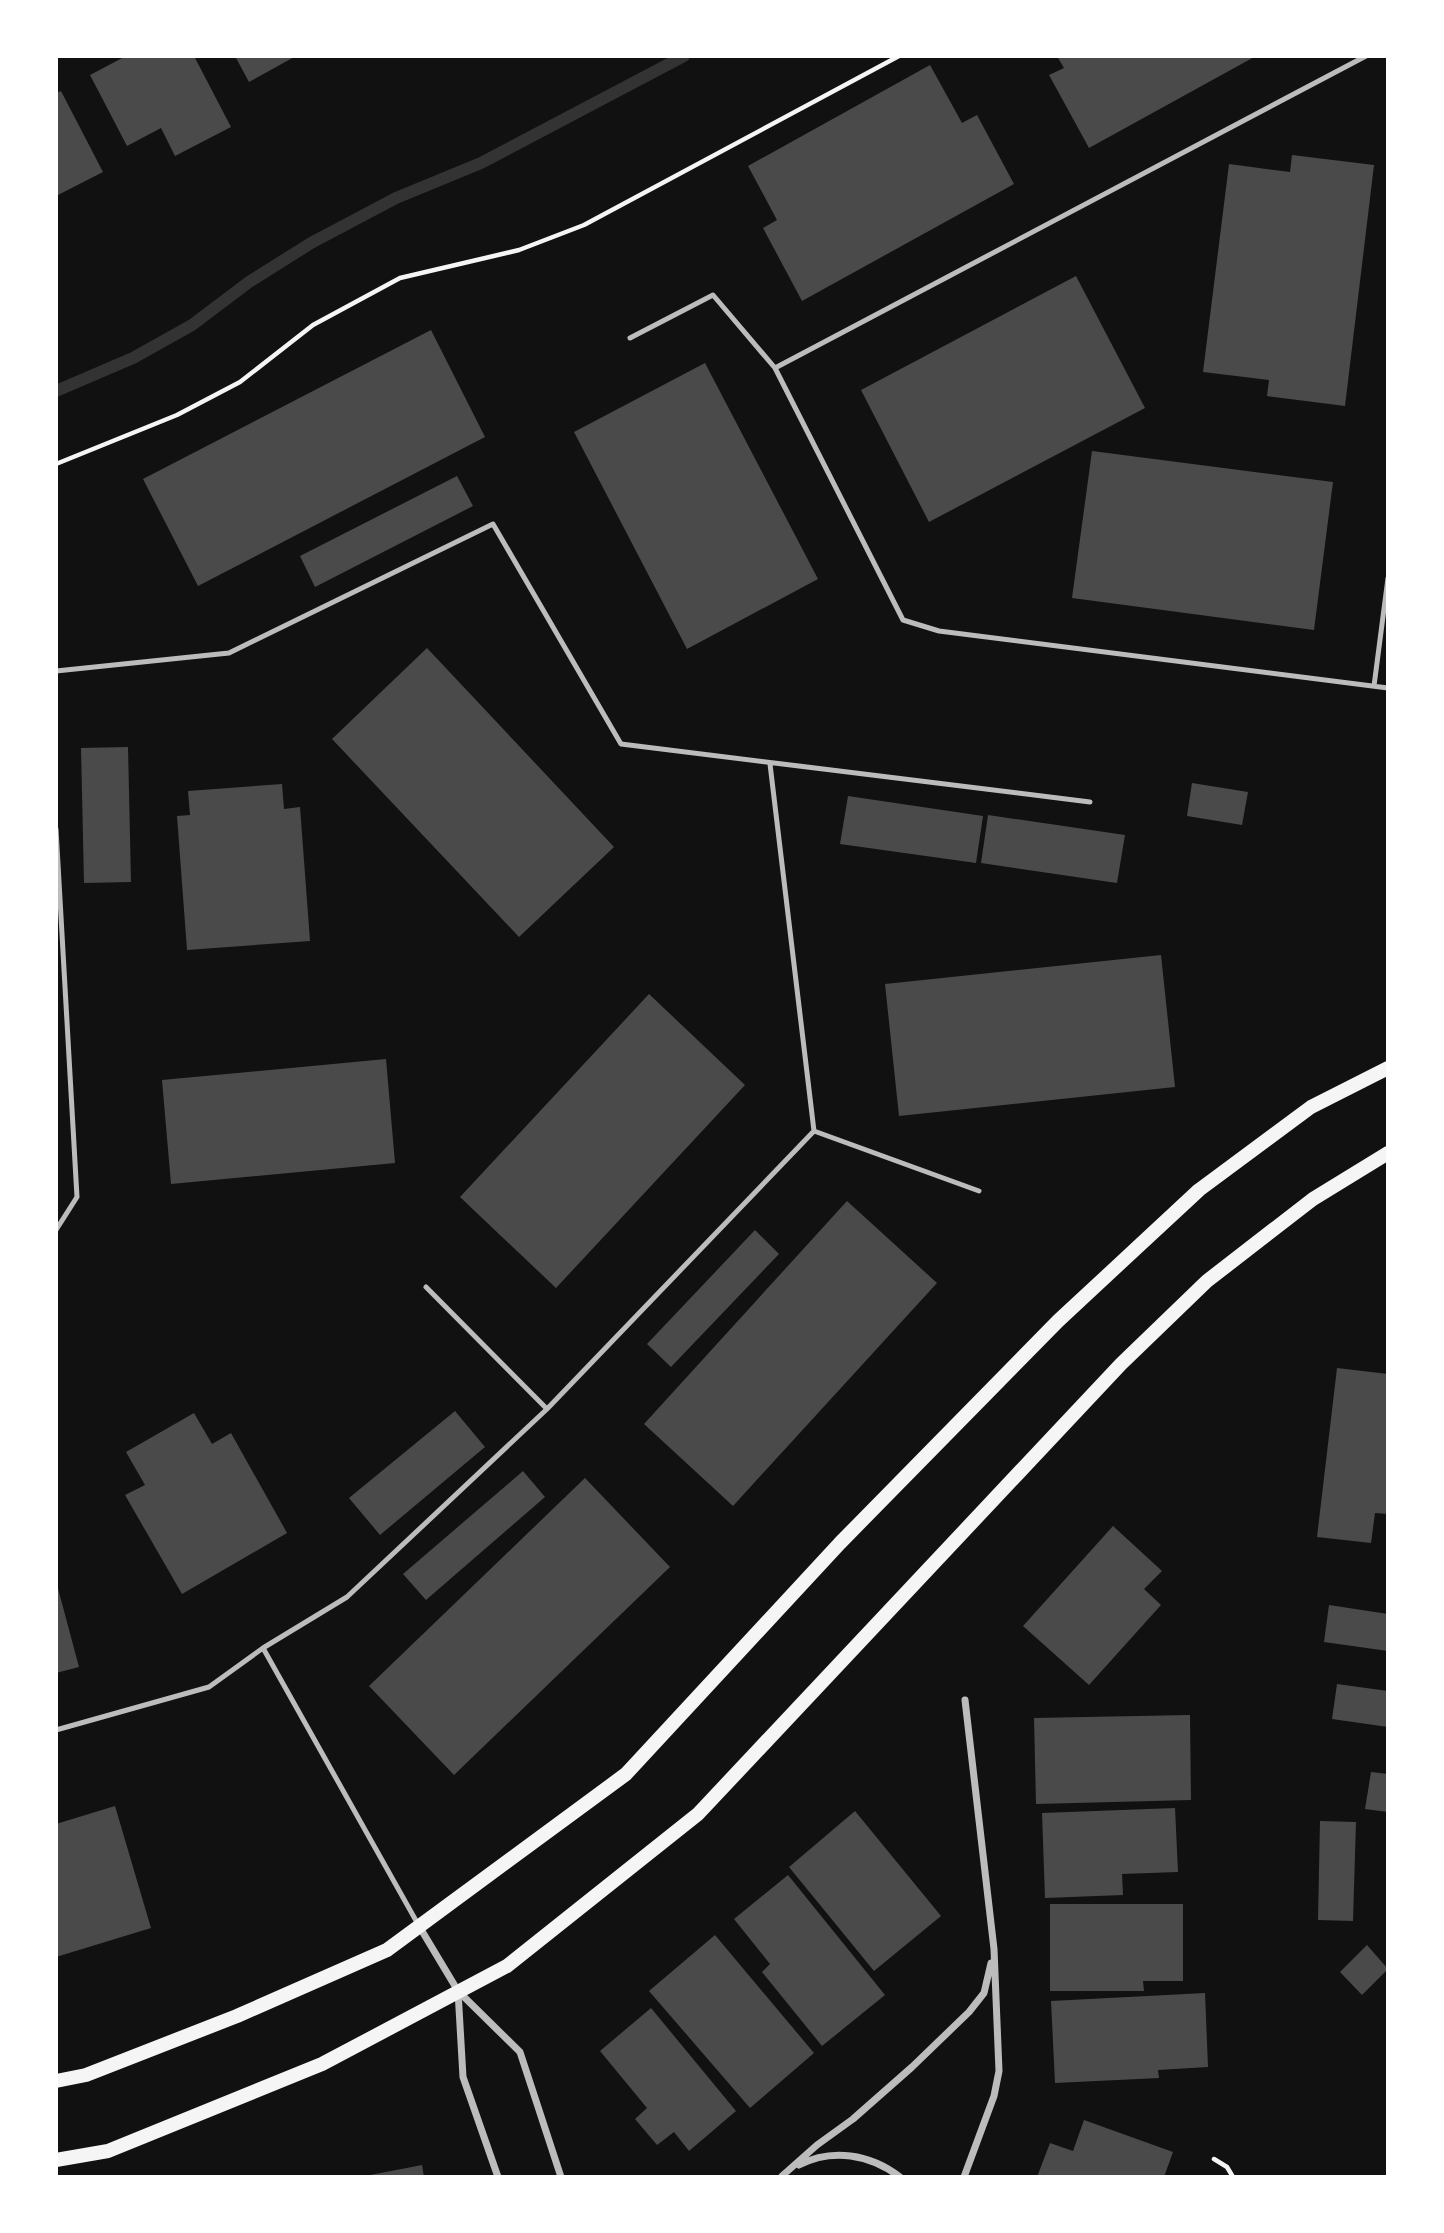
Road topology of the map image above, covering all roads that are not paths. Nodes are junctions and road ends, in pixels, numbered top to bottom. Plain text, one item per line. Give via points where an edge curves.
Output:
1 (1366, 56) edge
2 (630, 338) dead end
3 (775, 368) junction
4 (1388, 578) edge
5 (56, 671) edge
6 (1374, 686) junction
7 (1388, 688) edge
8 (771, 764) junction
9 (1090, 802) dead end
10 (56, 829) edge
11 (1388, 1068) edge
12 (814, 1130) junction
13 (1388, 1153) edge
14 (979, 1191) dead end
15 (56, 1230) edge
16 (426, 1287) dead end
17 (547, 1409) junction
18 (263, 1648) junction
19 (965, 1700) dead end
20 (56, 1730) edge
21 (419, 1926) junction
22 (994, 1949) junction
23 (458, 1991) junction
24 (56, 2081) edge
25 (56, 2160) edge
26 (781, 2176) edge
27 (498, 2177) edge
28 (561, 2177) edge
29 (900, 2177) edge
30 (964, 2177) edge

1 - 3 lane
2 - 3 lane via 713,295
3 - 6 lane via 903,621 939,631
4 - 6 lane
5 - 8 lane via 229,653 493,524 621,744
6 - 7 lane
8 - 9 lane
8 - 12 lane
10 - 15 lane via 77,1197
11 - 21 main road via 1311,1107 1199,1190 1058,1321 840,1543 626,1774
12 - 14 lane
12 - 17 lane
13 - 23 main road via 1313,1199 1197,1290 1121,1364 698,1814 507,1966
16 - 17 lane
17 - 18 lane via 347,1597
18 - 20 lane via 209,1687
18 - 21 lane
19 - 22 street
21 - 23 street
21 - 24 main road via 387,1950 237,2016 86,2075
22 - 26 street via 984,1993 969,2012 863,2110
22 - 30 street via 999,2071
23 - 25 main road via 322,2064 108,2151
23 - 27 street via 463,2077
23 - 28 street via 520,2052
26 - 29 street via 805,2162 849,2155 879,2164

